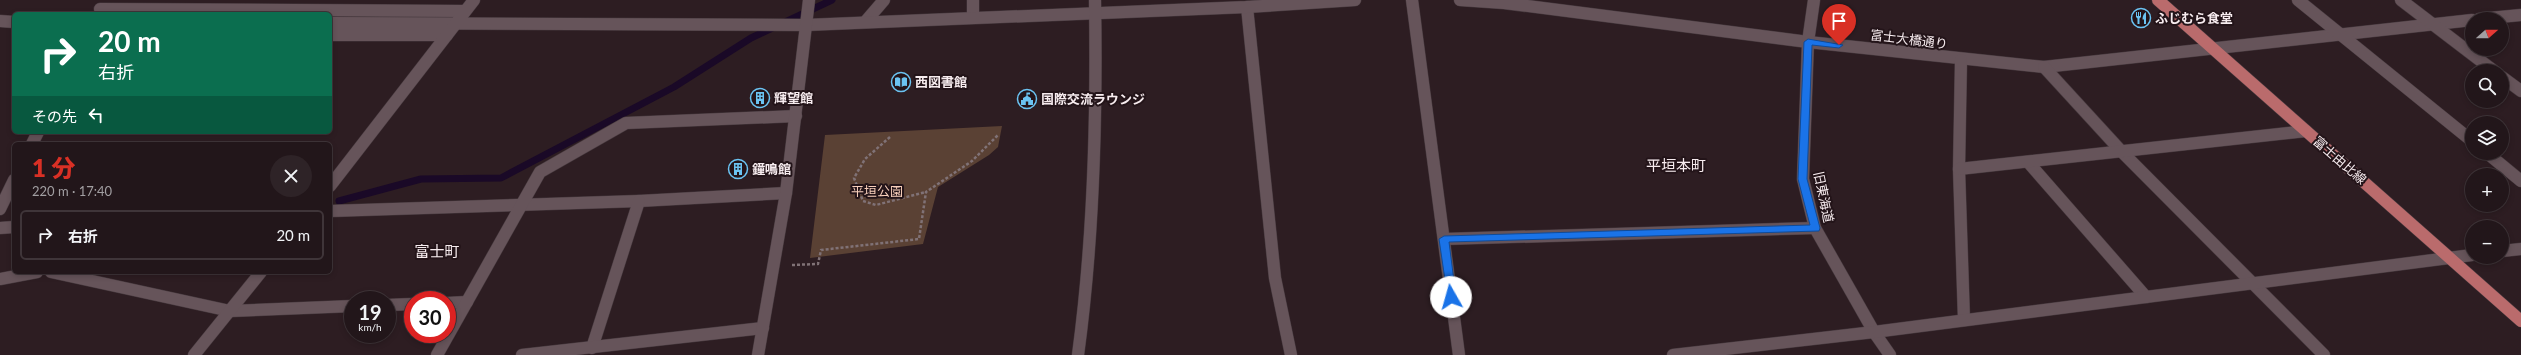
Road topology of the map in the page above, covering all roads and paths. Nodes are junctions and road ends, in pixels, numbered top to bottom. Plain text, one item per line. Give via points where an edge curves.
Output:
1 (204, 0) edge
2 (474, 0) edge
3 (809, 0) edge
4 (884, 0) edge
5 (973, 0) edge
6 (1355, 0) edge
7 (1412, 0) edge
8 (1460, 0) edge
9 (1814, 0) edge
10 (2158, 0) edge
11 (2298, 0) edge
12 (2401, 0) edge
13 (1095, 6) edge
14 (1247, 7) junction
15 (101, 8) edge
16 (190, 10) junction
17 (465, 11) junction
18 (2521, 15) edge
19 (974, 16) junction
20 (2509, 16) edge
21 (866, 21) junction
22 (2465, 21) edge
23 (0, 22) edge
24 (12, 22) edge
25 (332, 23) edge
26 (456, 23) junction
27 (2431, 24) junction
28 (806, 25) junction
29 (2338, 34) junction
30 (332, 35) edge
31 (447, 35) junction
32 (1808, 42) junction
33 (2212, 48) junction
34 (1961, 60) junction
35 (2485, 64) edge
36 (2044, 67) junction
37 (2509, 82) edge
38 (2521, 91) edge
39 (796, 116) junction
40 (2306, 130) junction
41 (998, 135) dead end
42 (2465, 135) edge
43 (890, 136) dead end
44 (2122, 152) junction
45 (2496, 160) edge
46 (2028, 162) junction
47 (1959, 169) junction
48 (2521, 181) edge
49 (332, 183) edge
50 (12, 184) edge
51 (926, 192) junction
52 (786, 193) junction
53 (639, 201) junction
54 (523, 206) junction
55 (0, 209) edge
56 (332, 211) edge
57 (0, 228) edge
58 (12, 228) edge
59 (1815, 228) junction
60 (1444, 239) junction
61 (2521, 249) edge
62 (2509, 250) edge
63 (2465, 256) edge
64 (2451, 258) junction
65 (773, 266) junction
66 (26, 274) edge
67 (60, 274) edge
68 (259, 274) edge
69 (0, 279) edge
70 (2251, 284) junction
71 (2146, 297) junction
72 (467, 302) junction
73 (456, 303) edge
74 (344, 306) edge
75 (230, 311) junction
76 (1964, 320) junction
77 (2521, 320) edge
78 (763, 328) junction
79 (1874, 332) junction
80 (592, 348) junction
81 (194, 355) edge
82 (437, 355) edge
83 (522, 355) edge
84 (758, 355) edge
85 (1078, 355) edge
86 (1291, 355) edge
87 (1459, 355) edge
88 (1673, 355) edge
89 (1890, 355) edge
90 (2324, 355) edge

1 - 16 street
2 - 17 street
3 - 28 street
4 - 21 street
5 - 19 street
6 - 14 street
7 - 60 street
8 - 32 street, 富士大橋通り via 1504,3
9 - 32 street, 旧東海道
10 - 33 main road, 富士由比線
11 - 29 street
12 - 27 street
13 - 14 street
13 - 19 street
13 - 85 street via 1095,186 1086,299
14 - 86 street via 1275,278
15 - 16 street
16 - 17 street
17 - 26 street
18 - 20 street
19 - 21 street
21 - 28 street
22 - 27 street, 富士大橋通り
23 - 24 street
25 - 26 street
26 - 28 street
26 - 31 street
27 - 29 street, 富士大橋通り
27 - 35 street
28 - 39 street
29 - 33 street, 富士大橋通り
29 - 42 street
30 - 31 street
31 - 49 street
32 - 34 street, 富士大橋通り
32 - 59 street, 旧東海道 via 1803,179
33 - 36 street, 富士大橋通り
33 - 40 main road, 富士由比線
34 - 36 street, 富士大橋通り
34 - 47 street
36 - 44 street
37 - 38 street
39 - 52 street
39 - 54 street via 626,123 540,172
40 - 44 street
40 - 64 main road, 富士由比線
41 - 51 path via 972,161
43 - 51 path via 865,159 854,178 863,201 876,205
44 - 46 street
44 - 70 street
45 - 48 street
46 - 47 street
46 - 71 street
47 - 76 street
50 - 55 street
51 - 65 path via 920,240 822,250 818,264
52 - 53 street
52 - 65 street
53 - 54 street
53 - 80 street
54 - 56 street
54 - 72 street
57 - 58 street
59 - 60 street
59 - 79 street, 旧東海道
60 - 87 street
61 - 62 street
63 - 64 street
64 - 70 street
64 - 77 main road, 富士由比線
65 - 78 street
66 - 69 street
67 - 75 street
68 - 75 street
70 - 71 street
70 - 90 street
71 - 76 street
72 - 73 street
72 - 82 street
74 - 75 street
75 - 81 street
76 - 79 street
78 - 80 street
78 - 84 street
79 - 88 street
79 - 89 street, 旧東海道
80 - 83 street

